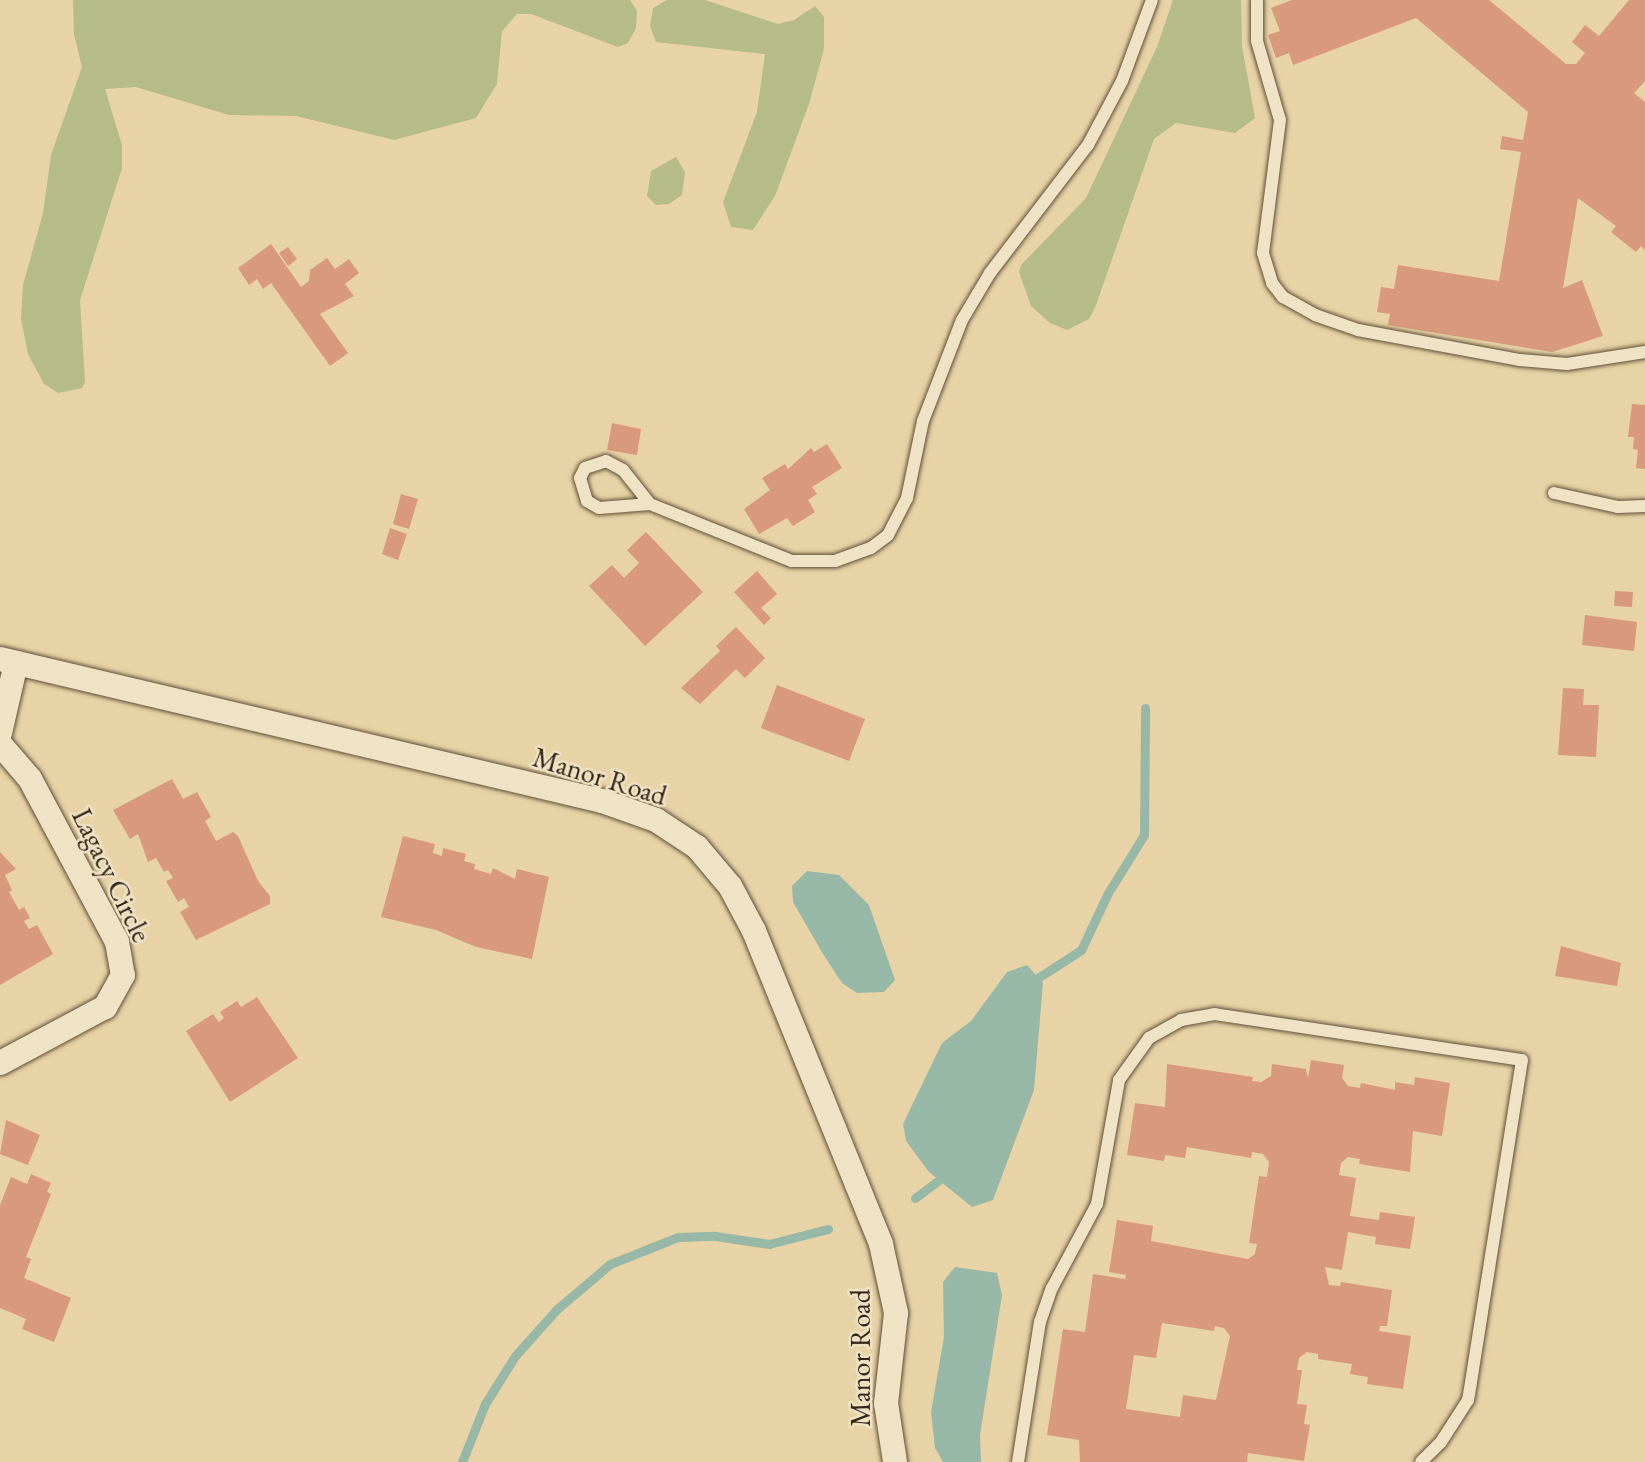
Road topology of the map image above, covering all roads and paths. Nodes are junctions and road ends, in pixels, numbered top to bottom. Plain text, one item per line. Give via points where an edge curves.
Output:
1 (1152, 0) edge
2 (1257, 0) edge
3 (1645, 352) edge
4 (1554, 494) dead end
5 (650, 504) junction
6 (1645, 506) edge
7 (8, 661) edge
8 (0, 733) edge
9 (0, 744) edge
10 (0, 1063) edge
11 (895, 1462) edge
12 (1018, 1462) edge
13 (1421, 1462) edge

1 - 5 lane via 1122,81 1088,145 990,273 962,320 923,421 907,498 888,535 871,548 835,561 792,561
2 - 3 lane via 1255,33 1280,120 1263,253 1272,283 1283,297 1357,330 1520,360 1567,364
4 - 6 lane via 1618,508
5 - 5 lane via 623,470 606,461 585,468 580,478 587,501 599,508
7 - 8 street
7 - 11 street, Manor Road via 602,801 656,820 697,847 730,886 754,931 881,1244 896,1313 886,1404
9 - 10 street, Lagacy Circle via 30,779 117,942 123,975 105,1007
12 - 13 lane via 1040,1322 1052,1288 1097,1204 1119,1080 1149,1038 1181,1020 1214,1014 1522,1060 1468,1400 1441,1442

